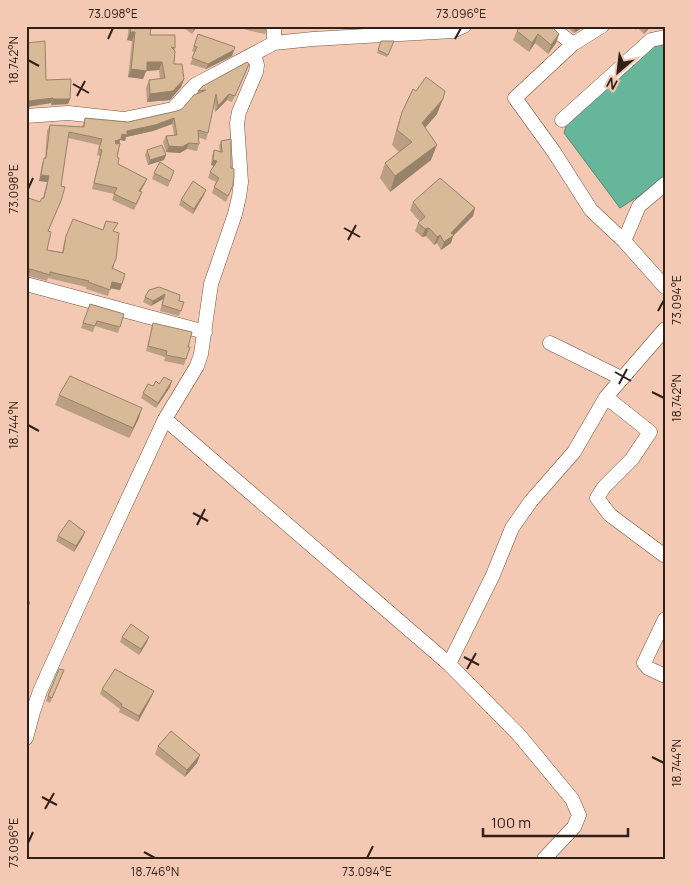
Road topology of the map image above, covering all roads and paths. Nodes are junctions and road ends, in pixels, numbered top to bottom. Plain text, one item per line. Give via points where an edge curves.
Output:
1 (274, 26) edge
2 (464, 26) edge
3 (550, 26) edge
4 (602, 26) edge
5 (327, 32) edge
6 (665, 37) edge
7 (274, 43) junction
8 (572, 44) junction
9 (254, 54) junction
10 (26, 116) edge
11 (562, 120) dead end
12 (665, 184) edge
13 (624, 241) junction
14 (26, 284) edge
15 (665, 287) edge
16 (665, 329) edge
17 (205, 332) junction
18 (550, 343) dead end
19 (621, 378) junction
20 (606, 397) junction
21 (165, 419) junction
22 (665, 556) edge
23 (665, 619) edge
24 (449, 664) junction
25 (665, 676) edge
26 (27, 733) edge
27 (544, 859) edge

1 - 7 street
2 - 5 street via 453,31
3 - 8 street
4 - 8 street
5 - 7 street
6 - 11 street via 652,40
7 - 9 street
8 - 13 street via 515,98 591,210
9 - 10 street via 195,85 173,109 124,119 68,114
9 - 17 street via 256,72 237,123 241,182 235,214 211,284
12 - 13 street via 639,206
13 - 15 street
14 - 17 street
16 - 19 street
17 - 21 street via 197,366
18 - 19 street
19 - 20 street
20 - 22 street via 650,432 632,459 596,498 610,515
20 - 24 street via 574,452 512,528 493,575
21 - 24 street
21 - 26 street via 52,663
23 - 25 street via 644,664
24 - 27 street via 519,735 572,799 579,815 574,827

